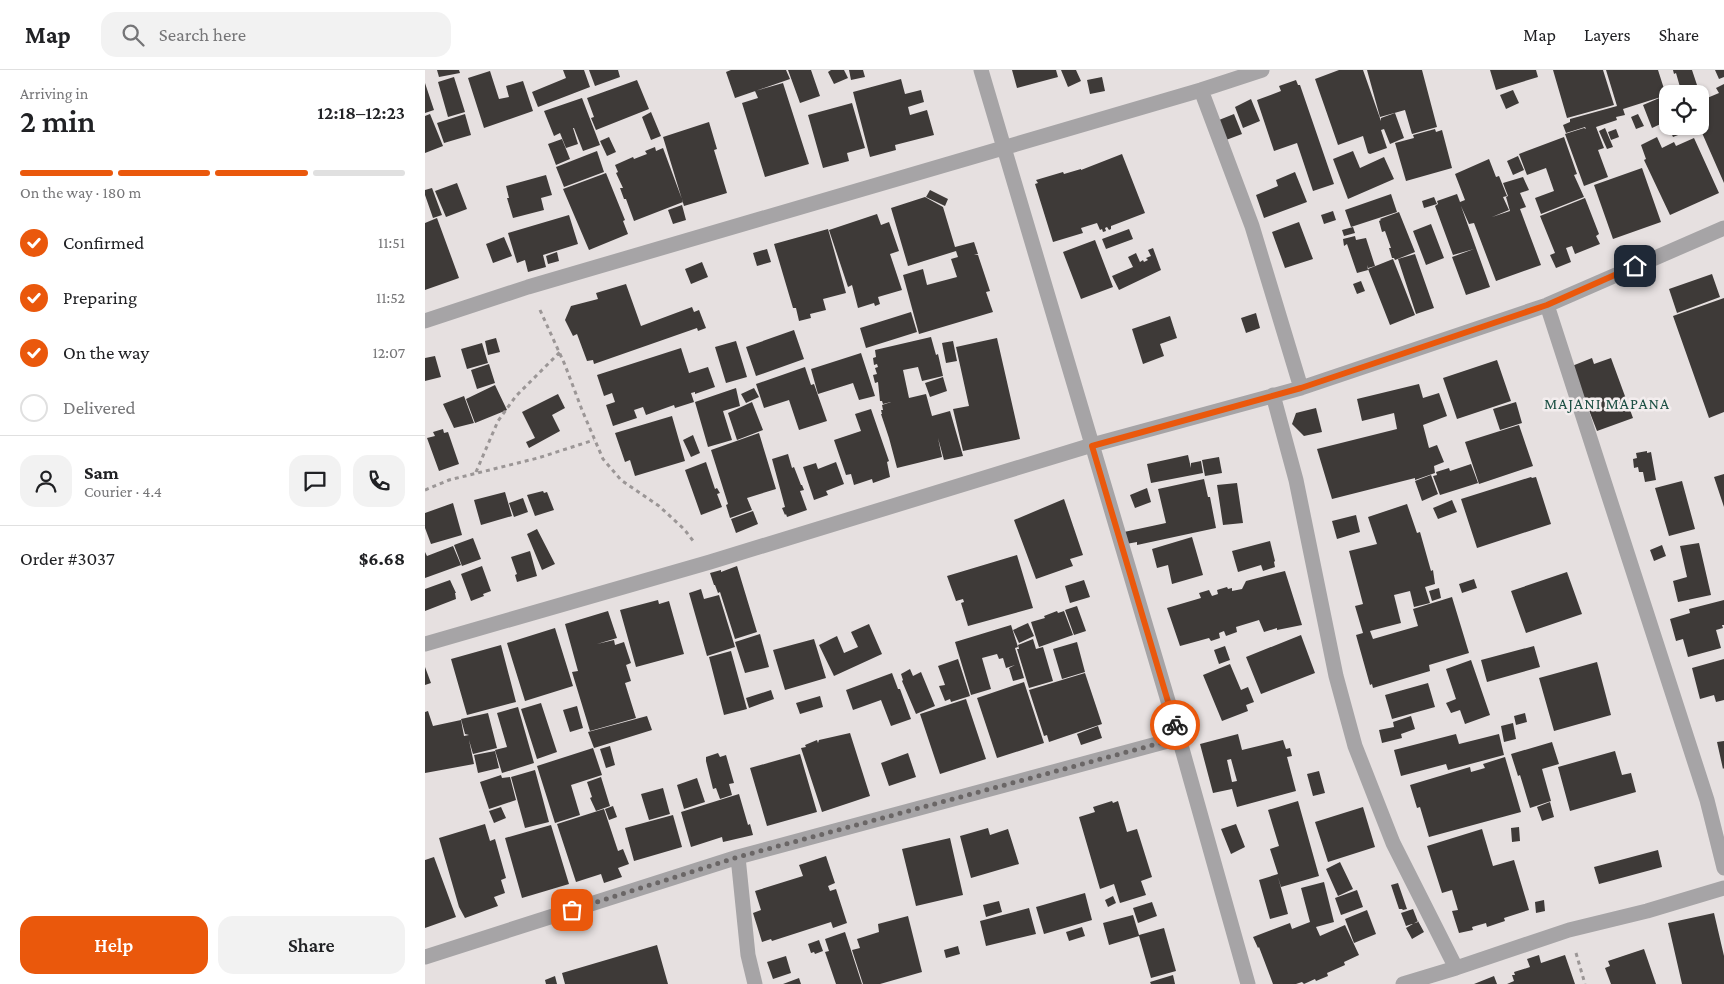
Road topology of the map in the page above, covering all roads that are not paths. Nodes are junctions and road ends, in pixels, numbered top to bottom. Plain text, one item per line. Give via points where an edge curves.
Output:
1 (981, 70) edge
2 (1262, 70) edge
3 (1201, 90) junction
4 (1004, 148) junction
5 (1724, 228) edge
6 (1547, 305) junction
7 (425, 321) edge
8 (1301, 388) junction
9 (1273, 395) junction
10 (1092, 446) junction
11 (425, 644) edge
12 (1179, 738) junction
13 (738, 857) junction
14 (1724, 868) edge
15 (1724, 888) edge
16 (425, 957) edge
17 (1456, 968) junction
18 (755, 984) edge
19 (1248, 984) edge
20 (1403, 984) edge

1 - 4 street
2 - 3 street
3 - 4 street
3 - 8 street via 1252,226
4 - 7 street via 528,287
4 - 10 street
5 - 6 street
6 - 8 street
6 - 14 street via 1707,800
8 - 9 street
9 - 10 street
9 - 17 street via 1296,480 1336,676 1355,746 1393,843
10 - 11 street
10 - 12 street
12 - 13 street
12 - 19 street
13 - 16 street
13 - 18 street via 748,955
15 - 17 street via 1569,930
17 - 20 street

